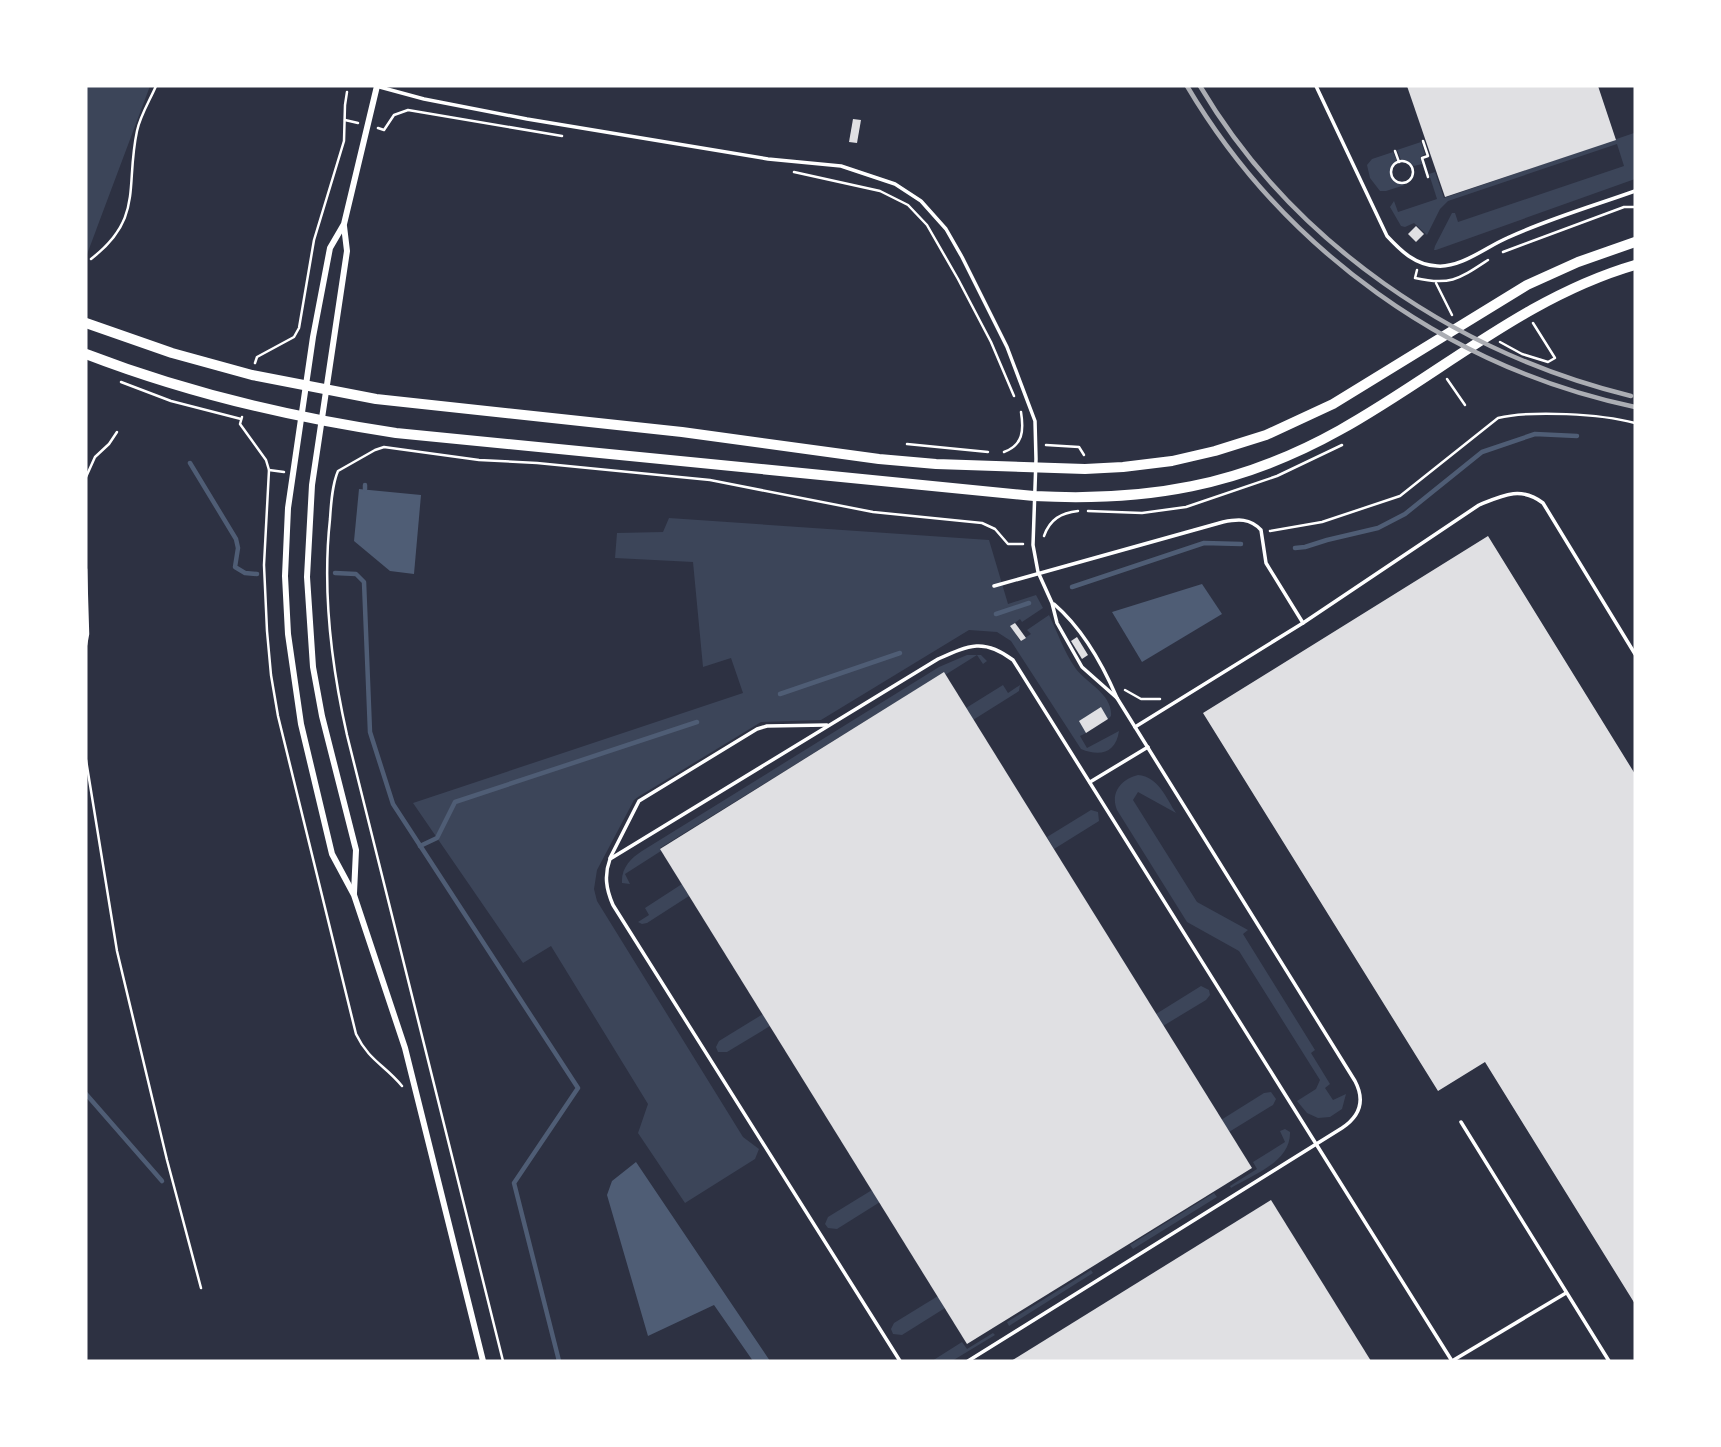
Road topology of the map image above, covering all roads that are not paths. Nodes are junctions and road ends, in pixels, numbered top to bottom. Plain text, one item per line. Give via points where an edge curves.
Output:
1 (377, 86) edge
2 (1317, 86) edge
3 (1635, 191) edge
4 (344, 224) junction
5 (1635, 242) edge
6 (1635, 265) edge
7 (86, 323) edge
8 (86, 354) edge
9 (305, 387) junction
10 (326, 391) junction
11 (300, 417) junction
12 (322, 422) junction
13 (1036, 468) junction
14 (1034, 496) junction
15 (1038, 572) junction
16 (994, 586) dead end
17 (1052, 603) junction
18 (1303, 623) junction
19 (1635, 654) edge
20 (1117, 698) junction
21 (829, 725) junction
22 (1135, 727) junction
23 (1148, 747) junction
24 (1090, 782) junction
25 (610, 859) junction
26 (354, 895) junction
27 (1461, 1122) dead end
28 (1316, 1144) junction
29 (1566, 1293) junction
30 (483, 1361) edge
31 (900, 1361) edge
32 (968, 1361) edge
33 (1452, 1361) edge
34 (1609, 1361) edge

1 - 4 street
1 - 13 lane via 527,119 768,159 841,166 895,184 921,201 946,229 962,257 1035,421
2 - 3 lane via 1387,236 1419,263 1452,265 1508,237
4 - 9 street via 330,248
4 - 10 street via 347,251
5 - 13 main road via 1527,285 1333,404 1266,435 1172,461
6 - 14 main road via 1542,302 1343,429 1260,468 1129,497
7 - 9 main road via 172,353
8 - 11 main road via 176,386
9 - 10 main road
9 - 11 street
10 - 12 street
10 - 13 main road via 879,458
11 - 12 main road
11 - 26 street via 288,508 288,634 302,724 332,853
12 - 14 main road
12 - 26 street via 309,524 309,618 322,716 356,850
13 - 14 lane
14 - 15 lane via 1032,545
15 - 16 lane
15 - 17 lane
15 - 18 lane via 1236,519 1259,527 1266,564
17 - 20 lane via 1080,631
17 - 20 lane via 1078,662
18 - 19 lane via 1479,505 1519,492 1543,503
18 - 22 lane
20 - 22 lane
21 - 24 lane via 938,659 963,648 986,645 1013,660
21 - 25 lane
21 - 25 lane via 757,729 639,801
22 - 23 lane
23 - 24 lane
23 - 28 lane via 1359,1088 1361,1101 1353,1119
24 - 28 lane
25 - 31 lane via 606,879 613,905
26 - 30 street via 405,1048
27 - 29 lane
28 - 32 lane
28 - 33 lane
29 - 33 lane
29 - 34 lane

